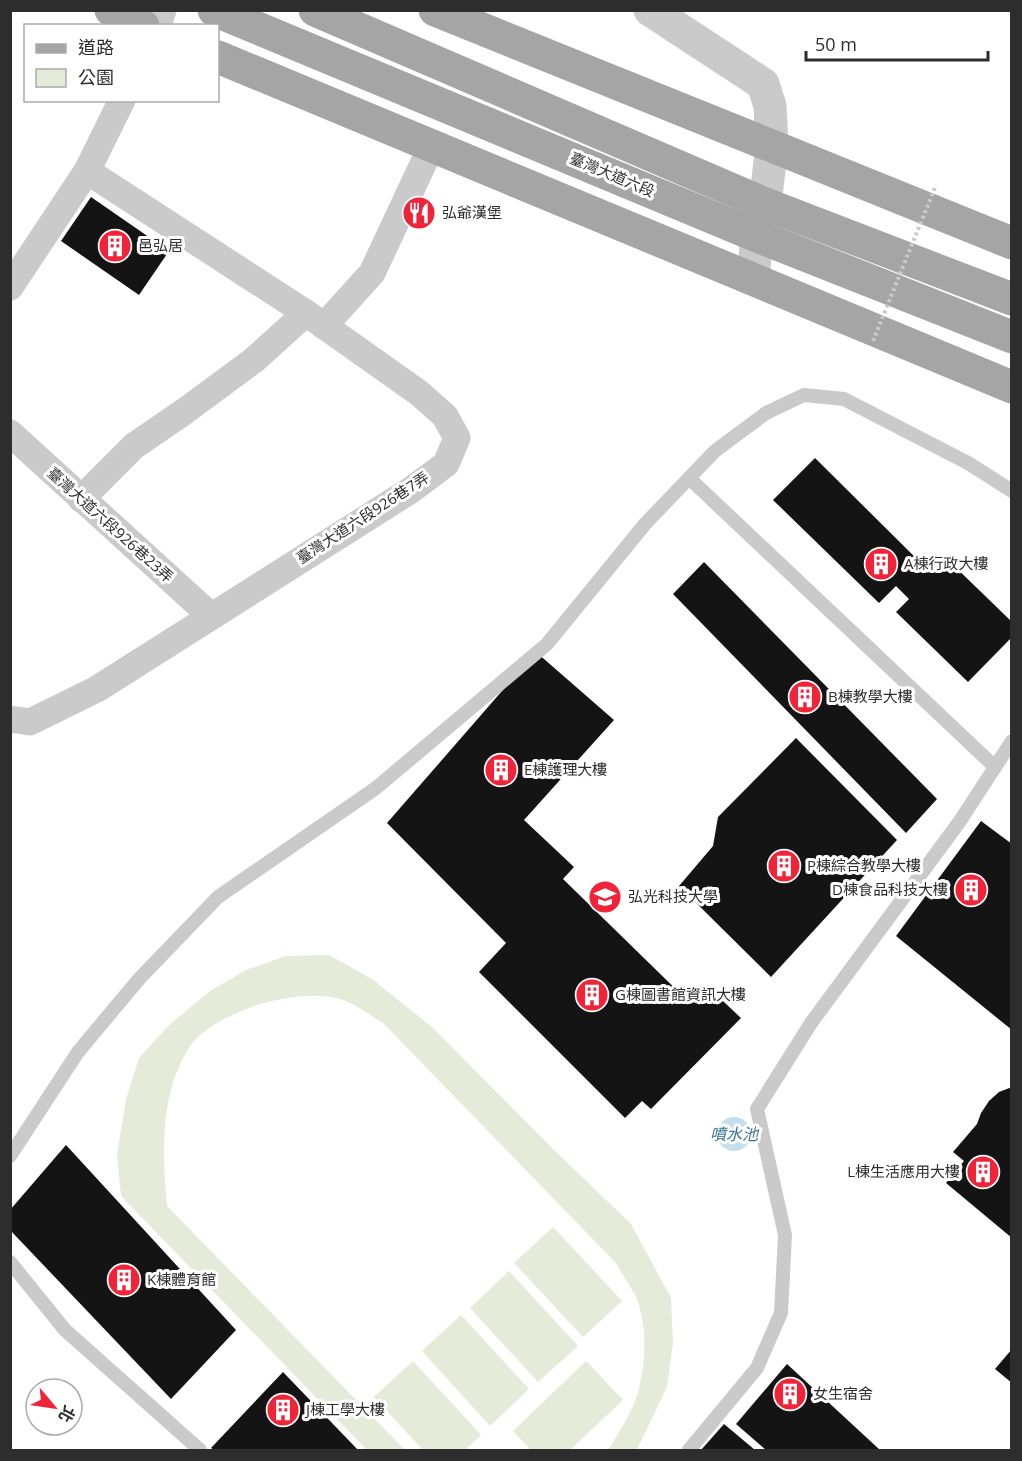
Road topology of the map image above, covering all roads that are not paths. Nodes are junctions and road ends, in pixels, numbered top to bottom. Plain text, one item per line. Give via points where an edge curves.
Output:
1 (111, 10) edge
2 (214, 10) edge
3 (315, 10) edge
4 (435, 10) edge
5 (650, 10) edge
6 (139, 24) edge
7 (219, 57) edge
8 (121, 102) edge
9 (772, 145) junction
10 (432, 146) junction
11 (87, 171) junction
12 (765, 204) junction
13 (758, 236) junction
14 (1011, 243) edge
15 (753, 279) junction
16 (10, 287) edge
17 (1011, 299) edge
18 (315, 320) junction
19 (1011, 336) edge
20 (1011, 387) edge
21 (10, 433) edge
22 (689, 478) junction
23 (1011, 491) edge
24 (81, 499) junction
25 (211, 616) junction
26 (10, 719) edge
27 (1011, 741) edge
28 (1002, 764) edge
29 (10, 1156) edge
30 (10, 1262) edge
31 (201, 1450) edge
32 (689, 1450) edge

1 - 6 main road
2 - 13 main road, 臺灣大道六段
3 - 12 main road
4 - 9 main road
5 - 9 street via 763,84 770,106
7 - 10 main road
8 - 11 street
9 - 12 street
9 - 14 main road
10 - 15 main road
10 - 18 street via 372,273
11 - 16 street
11 - 18 street, 臺灣大道六段926巷7弄
12 - 13 street
12 - 17 main road
13 - 15 street
13 - 19 main road, 臺灣大道六段
15 - 20 main road
18 - 24 street via 134,446
18 - 25 street, 臺灣大道六段926巷7弄 via 419,393 445,416 456,438 446,464 411,490
21 - 24 street, 臺灣大道六段926巷23弄
22 - 23 lane via 715,451 766,412 804,395 844,399 968,463
22 - 28 lane
22 - 29 lane via 645,524 547,644 376,788 218,897 139,979 78,1052
24 - 25 street, 臺灣大道六段926巷23弄
25 - 26 street, 臺灣大道六段926巷7弄 via 97,689 30,722
27 - 28 lane
28 - 32 lane via 811,1023 757,1109 785,1235 781,1313 757,1368
30 - 31 lane via 65,1330

